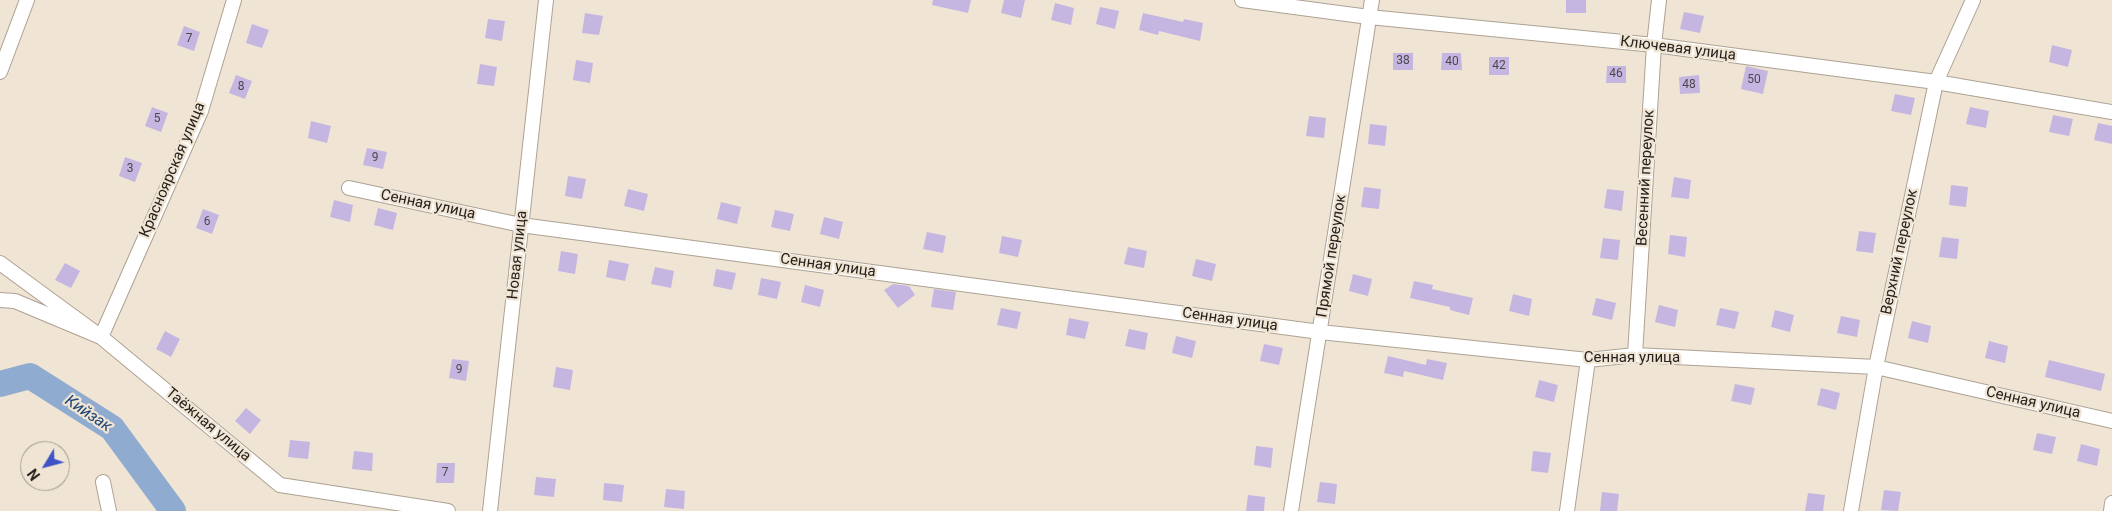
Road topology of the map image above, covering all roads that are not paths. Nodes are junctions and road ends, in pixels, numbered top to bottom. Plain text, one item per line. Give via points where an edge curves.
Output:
1 (27, 0) edge
2 (234, 0) edge
3 (546, 0) edge
4 (1242, 0) edge
5 (1372, 0) edge
6 (1660, 0) edge
7 (1973, 0) edge
8 (1369, 16) junction
9 (1654, 45) junction
10 (0, 72) edge
11 (1936, 82) junction
12 (2112, 112) edge
13 (349, 188) dead end
14 (521, 225) junction
15 (0, 263) edge
16 (0, 300) edge
17 (1320, 332) junction
18 (101, 336) junction
19 (1636, 355) junction
20 (1588, 360) junction
21 (1876, 367) junction
22 (2112, 420) edge
23 (103, 482) dead end
24 (2112, 503) edge
25 (109, 511) edge
26 (448, 511) edge
27 (490, 511) edge
28 (1291, 511) edge
29 (1567, 511) edge
30 (1852, 511) edge
31 (2111, 511) edge

1 - 10 street
2 - 18 street, Красноярская улица via 201,111
3 - 14 street, Новая улица
4 - 8 street, Ключевая улица
5 - 8 street, Прямой переулок
6 - 9 street, Весенний переулок
7 - 11 street, Верхний переулок
8 - 9 street, Ключевая улица
8 - 17 street, Прямой переулок
9 - 11 street, Ключевая улица
9 - 19 street, Весенний переулок
11 - 12 street, Ключевая улица
11 - 21 street, Верхний переулок
13 - 14 street, Сенная улица
14 - 17 street, Сенная улица
14 - 27 street, Новая улица
15 - 18 street, Таёжная улица
16 - 18 street via 15,302
17 - 20 street, Сенная улица
17 - 28 street, Прямой переулок
18 - 26 street, Таёжная улица via 280,485
19 - 20 street, Сенная улица
19 - 21 street, Сенная улица
20 - 29 street
21 - 22 street, Сенная улица
21 - 30 street, Верхний переулок
23 - 25 street
24 - 31 street

